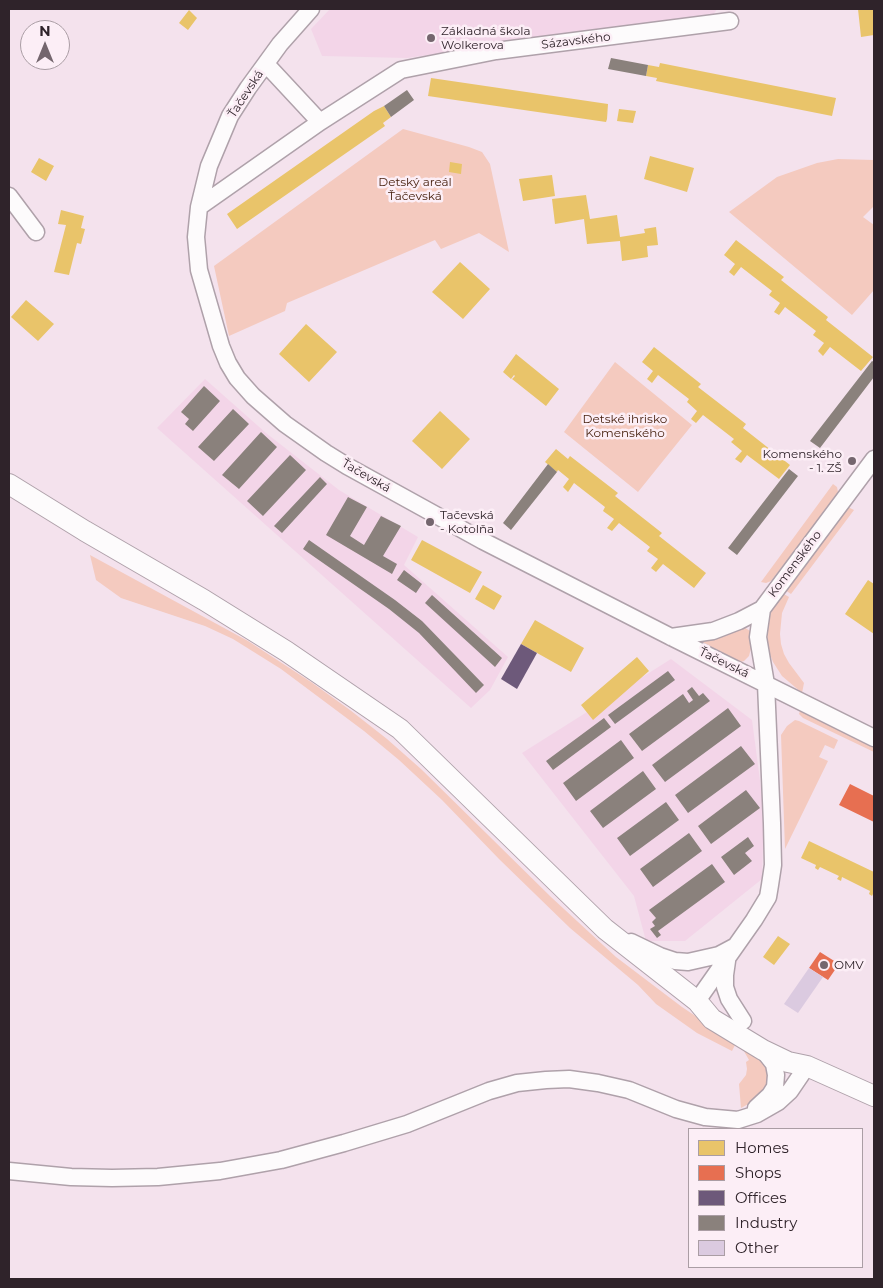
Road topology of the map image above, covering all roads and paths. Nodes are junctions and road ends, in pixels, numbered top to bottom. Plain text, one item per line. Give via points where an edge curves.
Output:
1 (311, 9) edge
2 (730, 21) dead end
3 (266, 64) junction
4 (320, 122) junction
5 (9, 196) edge
6 (199, 207) junction
7 (36, 232) dead end
8 (874, 459) edge
9 (9, 484) edge
10 (762, 609) junction
11 (670, 637) junction
12 (766, 684) junction
13 (874, 738) edge
14 (605, 929) junction
15 (732, 952) junction
16 (697, 1002) junction
17 (742, 1021) junction
18 (763, 1050) junction
19 (807, 1066) junction
20 (874, 1096) edge
21 (745, 1118) junction
22 (9, 1172) edge

1 - 3 street, Ťačevská
2 - 4 street, Sázavského via 496,51 402,70
3 - 4 street
3 - 6 street, Ťačevská via 230,116 209,166
4 - 6 street, Sázavského
5 - 7 street
6 - 11 street, Ťačevská via 196,252 212,317 228,363 252,396 305,439 347,466 483,541
8 - 10 street, Komenského
9 - 14 main road via 286,651 400,729
10 - 11 street via 713,631
10 - 12 street, Komenského via 758,637
11 - 12 street, Ťačevská
12 - 13 street, Ťačevská
12 - 15 street, Komenského via 773,866 768,897
14 - 15 street via 675,961 704,960
14 - 16 main road
15 - 16 street, Komenského
15 - 17 street via 725,975 726,987
16 - 17 main road via 720,1008
16 - 18 main road via 712,1018
17 - 19 main road via 792,1051
18 - 19 main road via 788,1062
18 - 21 street via 774,1064 774,1087 770,1095
19 - 20 main road
19 - 21 street via 778,1102
21 - 22 street via 705,1117 629,1090 598,1083 546,1080 517,1083 489,1091 408,1124 344,1143 281,1160 220,1171 112,1178

